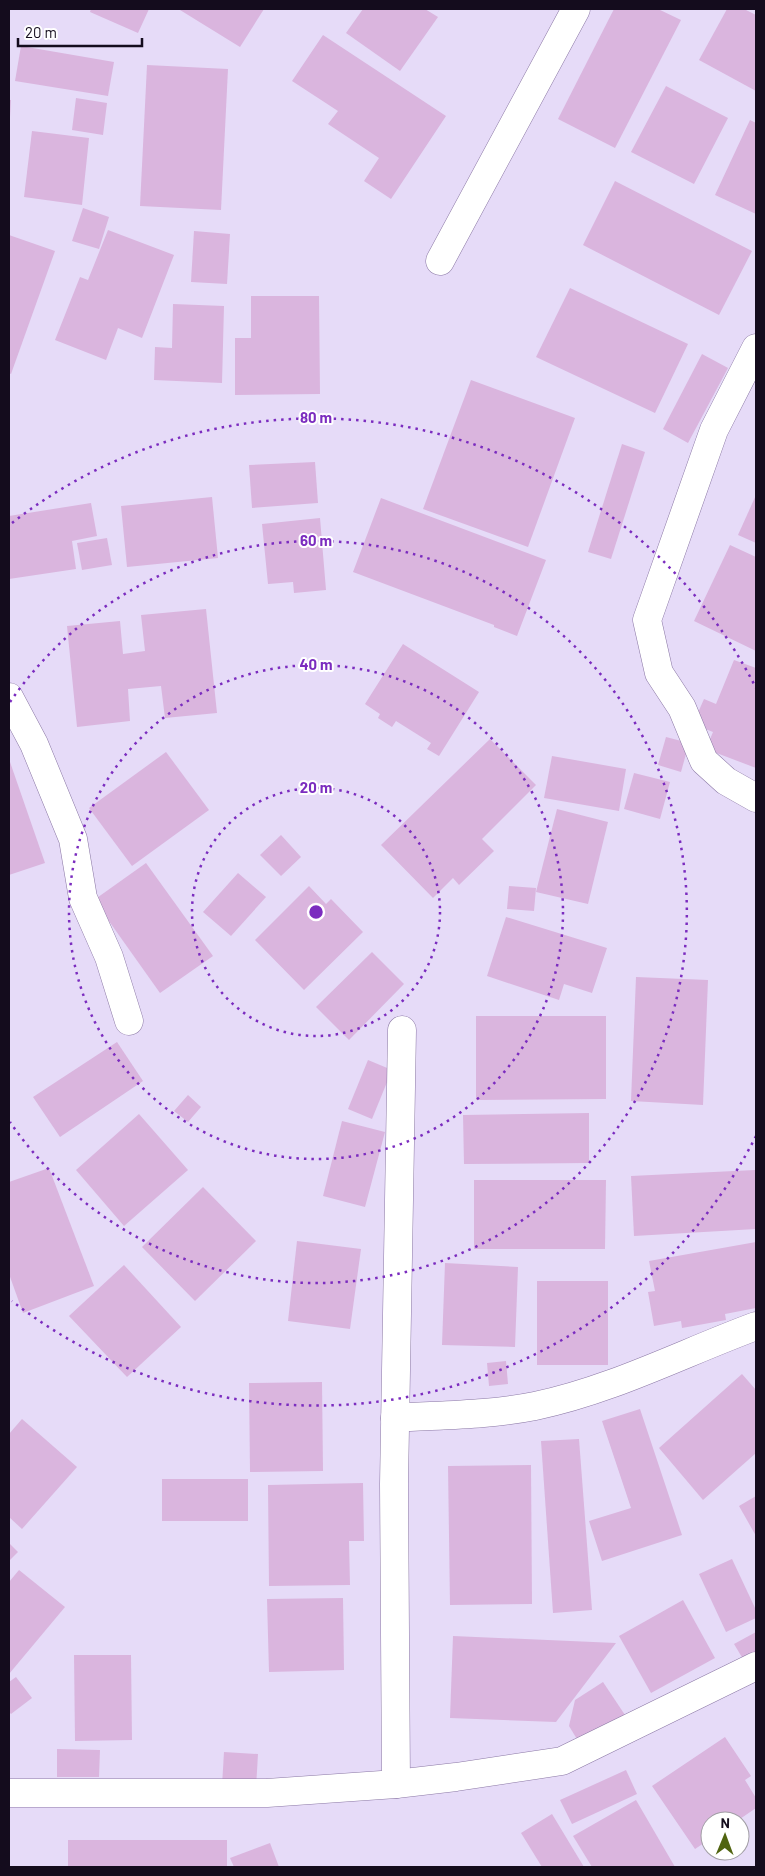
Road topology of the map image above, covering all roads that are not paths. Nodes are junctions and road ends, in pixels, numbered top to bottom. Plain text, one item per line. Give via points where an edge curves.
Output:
1 (576, 9) edge
2 (440, 262) dead end
3 (756, 348) edge
4 (9, 697) edge
5 (756, 798) edge
6 (129, 1021) dead end
7 (402, 1030) dead end
8 (756, 1326) edge
9 (395, 1418) junction
10 (756, 1666) edge
11 (396, 1784) junction
12 (9, 1793) edge

1 - 2 street
3 - 5 street via 714,430 647,620 659,673 682,708 704,761 726,781
4 - 6 street via 34,744 73,839 83,898 109,958
7 - 9 street
8 - 9 street via 606,1386 535,1406
9 - 11 street
10 - 11 street via 562,1761
11 - 12 street via 267,1793

